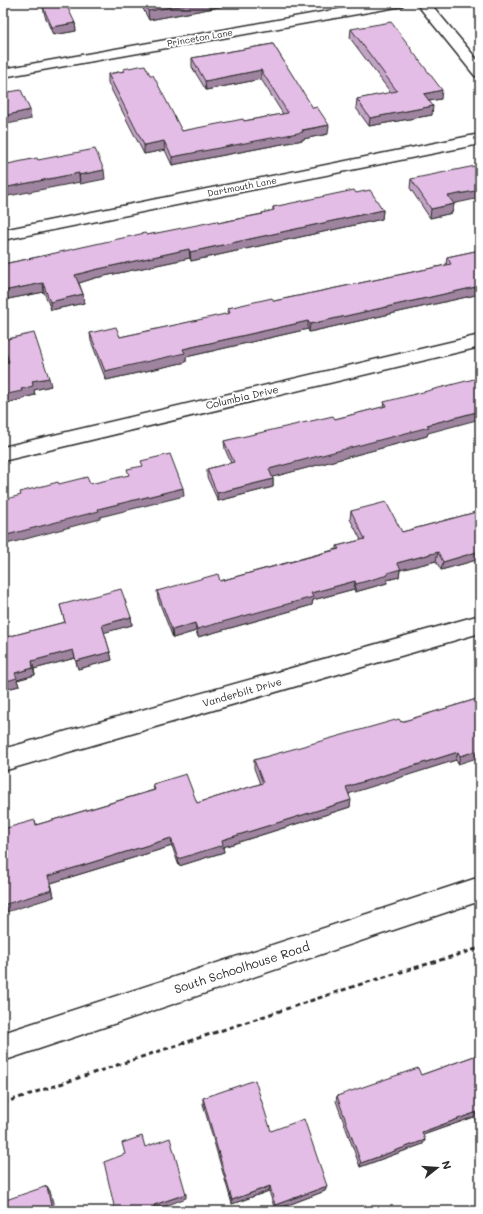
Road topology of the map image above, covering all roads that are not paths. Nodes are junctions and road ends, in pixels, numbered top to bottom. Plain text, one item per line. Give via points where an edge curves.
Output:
1 (398, 3) edge
2 (423, 3) edge
3 (3, 73) edge
4 (480, 73) edge
5 (480, 139) edge
6 (3, 235) edge
7 (480, 341) edge
8 (3, 454) edge
9 (480, 624) edge
10 (3, 760) edge
11 (480, 889) edge
12 (3, 1047) edge

1 - 3 street, Princeton Lane
2 - 4 street
5 - 6 street, Dartmouth Lane
7 - 8 street, Columbia Drive
9 - 10 street, Vanderbilt Drive
11 - 12 street, South Schoolhouse Road

